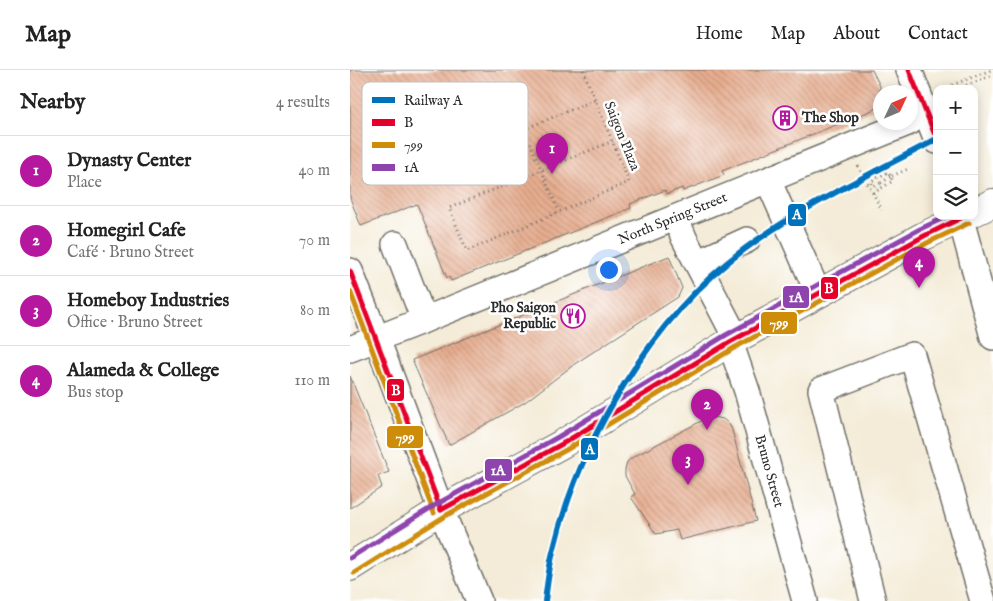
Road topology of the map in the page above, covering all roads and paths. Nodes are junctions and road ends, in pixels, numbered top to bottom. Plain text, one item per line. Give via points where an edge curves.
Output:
1 (583, 70) edge
2 (908, 70) edge
3 (991, 70) edge
4 (993, 75) edge
5 (910, 85) edge
6 (952, 85) dead end
7 (967, 85) edge
8 (595, 100) junction
9 (918, 122) edge
10 (528, 127) edge
11 (891, 130) edge
12 (528, 138) edge
13 (933, 138) edge
14 (612, 141) junction
15 (856, 162) dead end
16 (910, 168) dead end
17 (542, 170) junction
18 (528, 176) edge
19 (768, 180) junction
20 (506, 185) edge
21 (873, 193) junction
22 (993, 203) edge
23 (882, 210) dead end
24 (978, 210) edge
25 (559, 212) junction
26 (676, 218) junction
27 (957, 220) edge
28 (966, 220) edge
29 (746, 240) dead end
30 (395, 244) dead end
31 (697, 263) junction
32 (350, 271) edge
33 (818, 293) junction
34 (424, 320) junction
35 (993, 337) edge
36 (377, 338) junction
37 (733, 340) junction
38 (350, 349) edge
39 (440, 510) junction
40 (350, 567) edge
41 (984, 569) edge
42 (479, 601) edge
43 (806, 601) edge
44 (873, 601) edge
45 (983, 601) edge

1 - 8 path, Saigon Plaza
2 - 5 street
3 - 6 path
4 - 7 path
8 - 10 path
8 - 14 path, Saigon Plaza
9 - 13 street
11 - 19 street, North Spring Street
12 - 17 path
14 - 17 path
14 - 25 path, Saigon Plaza via 629,182
15 - 21 path
16 - 21 path, bridge via 892,176 881,182 873,186 871,181 888,172 892,181
17 - 18 path
17 - 25 path
19 - 26 street, North Spring Street
19 - 33 street
20 - 25 path via 450,208 467,252
21 - 23 path
22 - 24 main road
26 - 31 street, Bruno Street
26 - 34 street, North Spring Street
27 - 33 main road
28 - 35 street
29 - 31 street
30 - 34 street
31 - 37 street, Bruno Street
32 - 36 street
33 - 37 main road
34 - 36 street, North Spring Street
36 - 38 street, North Spring Street
36 - 39 street
37 - 39 main road via 562,444
37 - 43 street, Bruno Street
39 - 40 main road
39 - 42 street
41 - 44 street via 912,355 821,390
41 - 45 street

